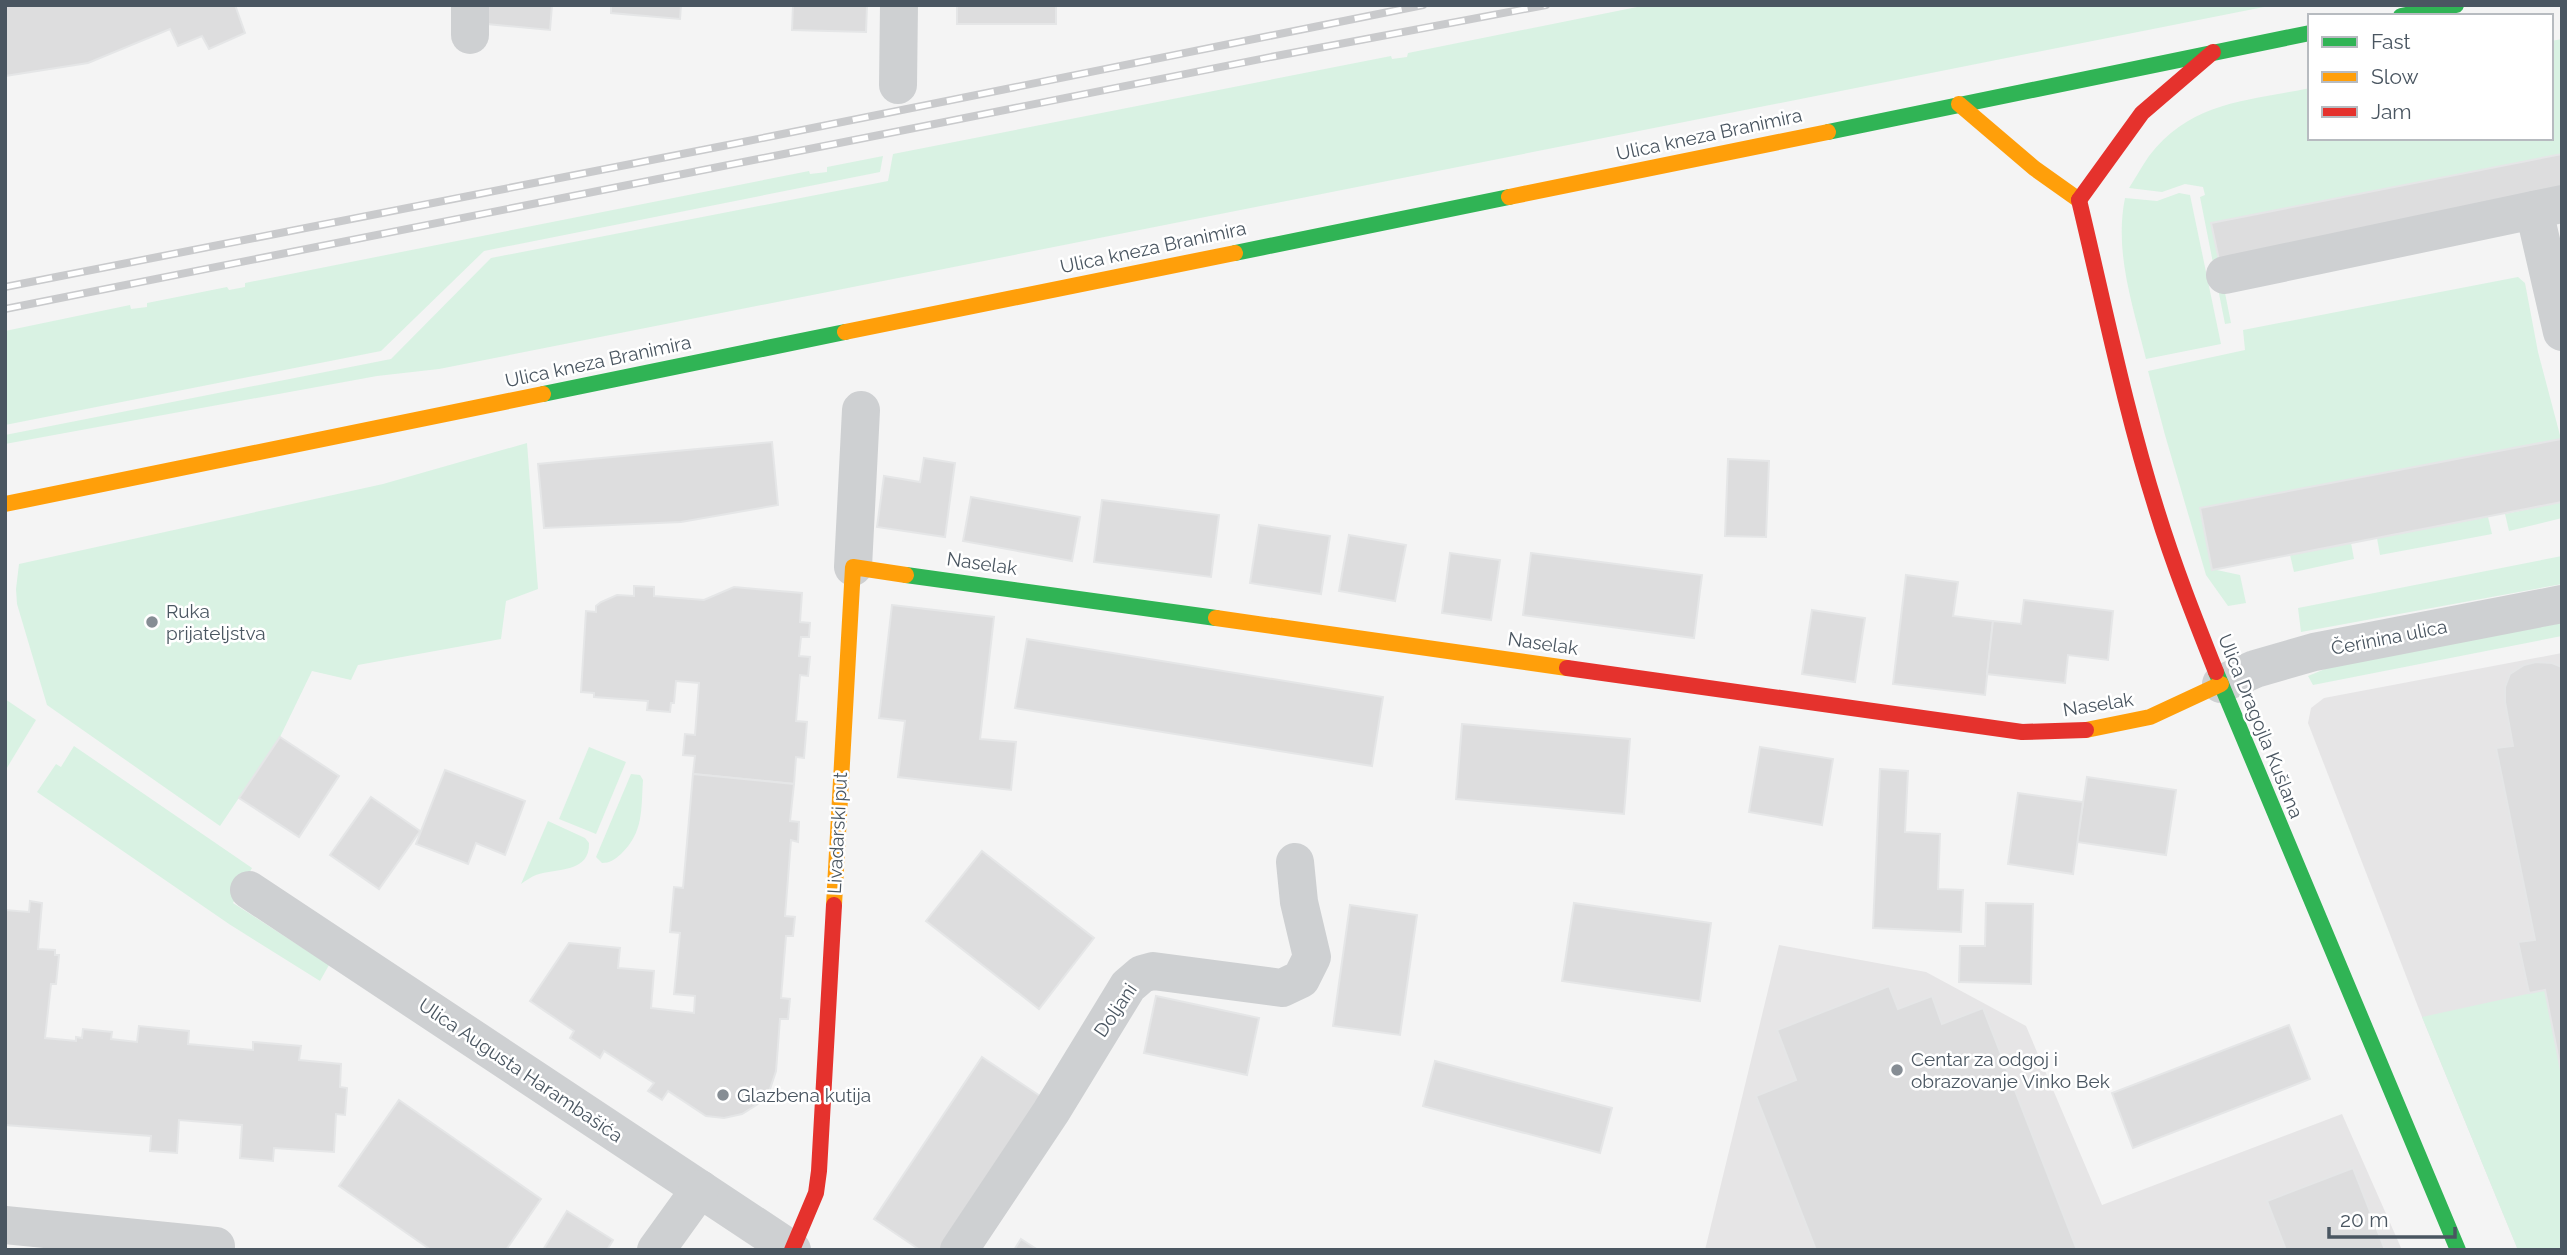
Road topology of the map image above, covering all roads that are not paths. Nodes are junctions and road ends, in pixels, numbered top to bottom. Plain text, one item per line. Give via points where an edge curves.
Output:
1 (899, 5) edge
2 (2456, 5) edge
3 (2411, 14) edge
4 (2308, 33) edge
5 (2215, 51) junction
6 (898, 85) dead end
7 (1959, 104) junction
8 (2079, 200) junction
9 (2548, 207) edge
10 (2225, 275) dead end
11 (2562, 332) edge
12 (861, 410) dead end
13 (5, 504) edge
14 (853, 567) junction
15 (2562, 604) edge
16 (2221, 684) junction
17 (1295, 863) dead end
18 (249, 890) dead end
19 (700, 1189) junction
20 (5, 1225) edge
21 (216, 1246) dead end
22 (656, 1250) edge
23 (792, 1250) edge
24 (959, 1250) edge
25 (2458, 1250) edge

1 - 6 street
2 - 3 street
4 - 5 street, Ulica kneza Branimira
5 - 7 street, Ulica kneza Branimira
5 - 8 street via 2142,113
7 - 8 street
7 - 13 street, Ulica kneza Branimira
8 - 16 street, Ulica Dragojla Kušlana via 2156,510
9 - 10 street
9 - 11 street
12 - 14 street, Livadarski put
14 - 16 street, Naselak via 2022,732 2078,732 2124,724 2166,711
14 - 23 street, Livadarski put via 819,1171 816,1194
15 - 16 street, Čerinina ulica via 2314,652
16 - 25 street, Ulica Dragojla Kušlana
17 - 24 street, Doljani via 1298,902 1312,957 1301,979 1282,988 1163,972 1142,974 1128,986
18 - 19 street, Ulica Augusta Harambašića
19 - 22 street
19 - 23 street, Ulica Augusta Harambašića
20 - 21 street

